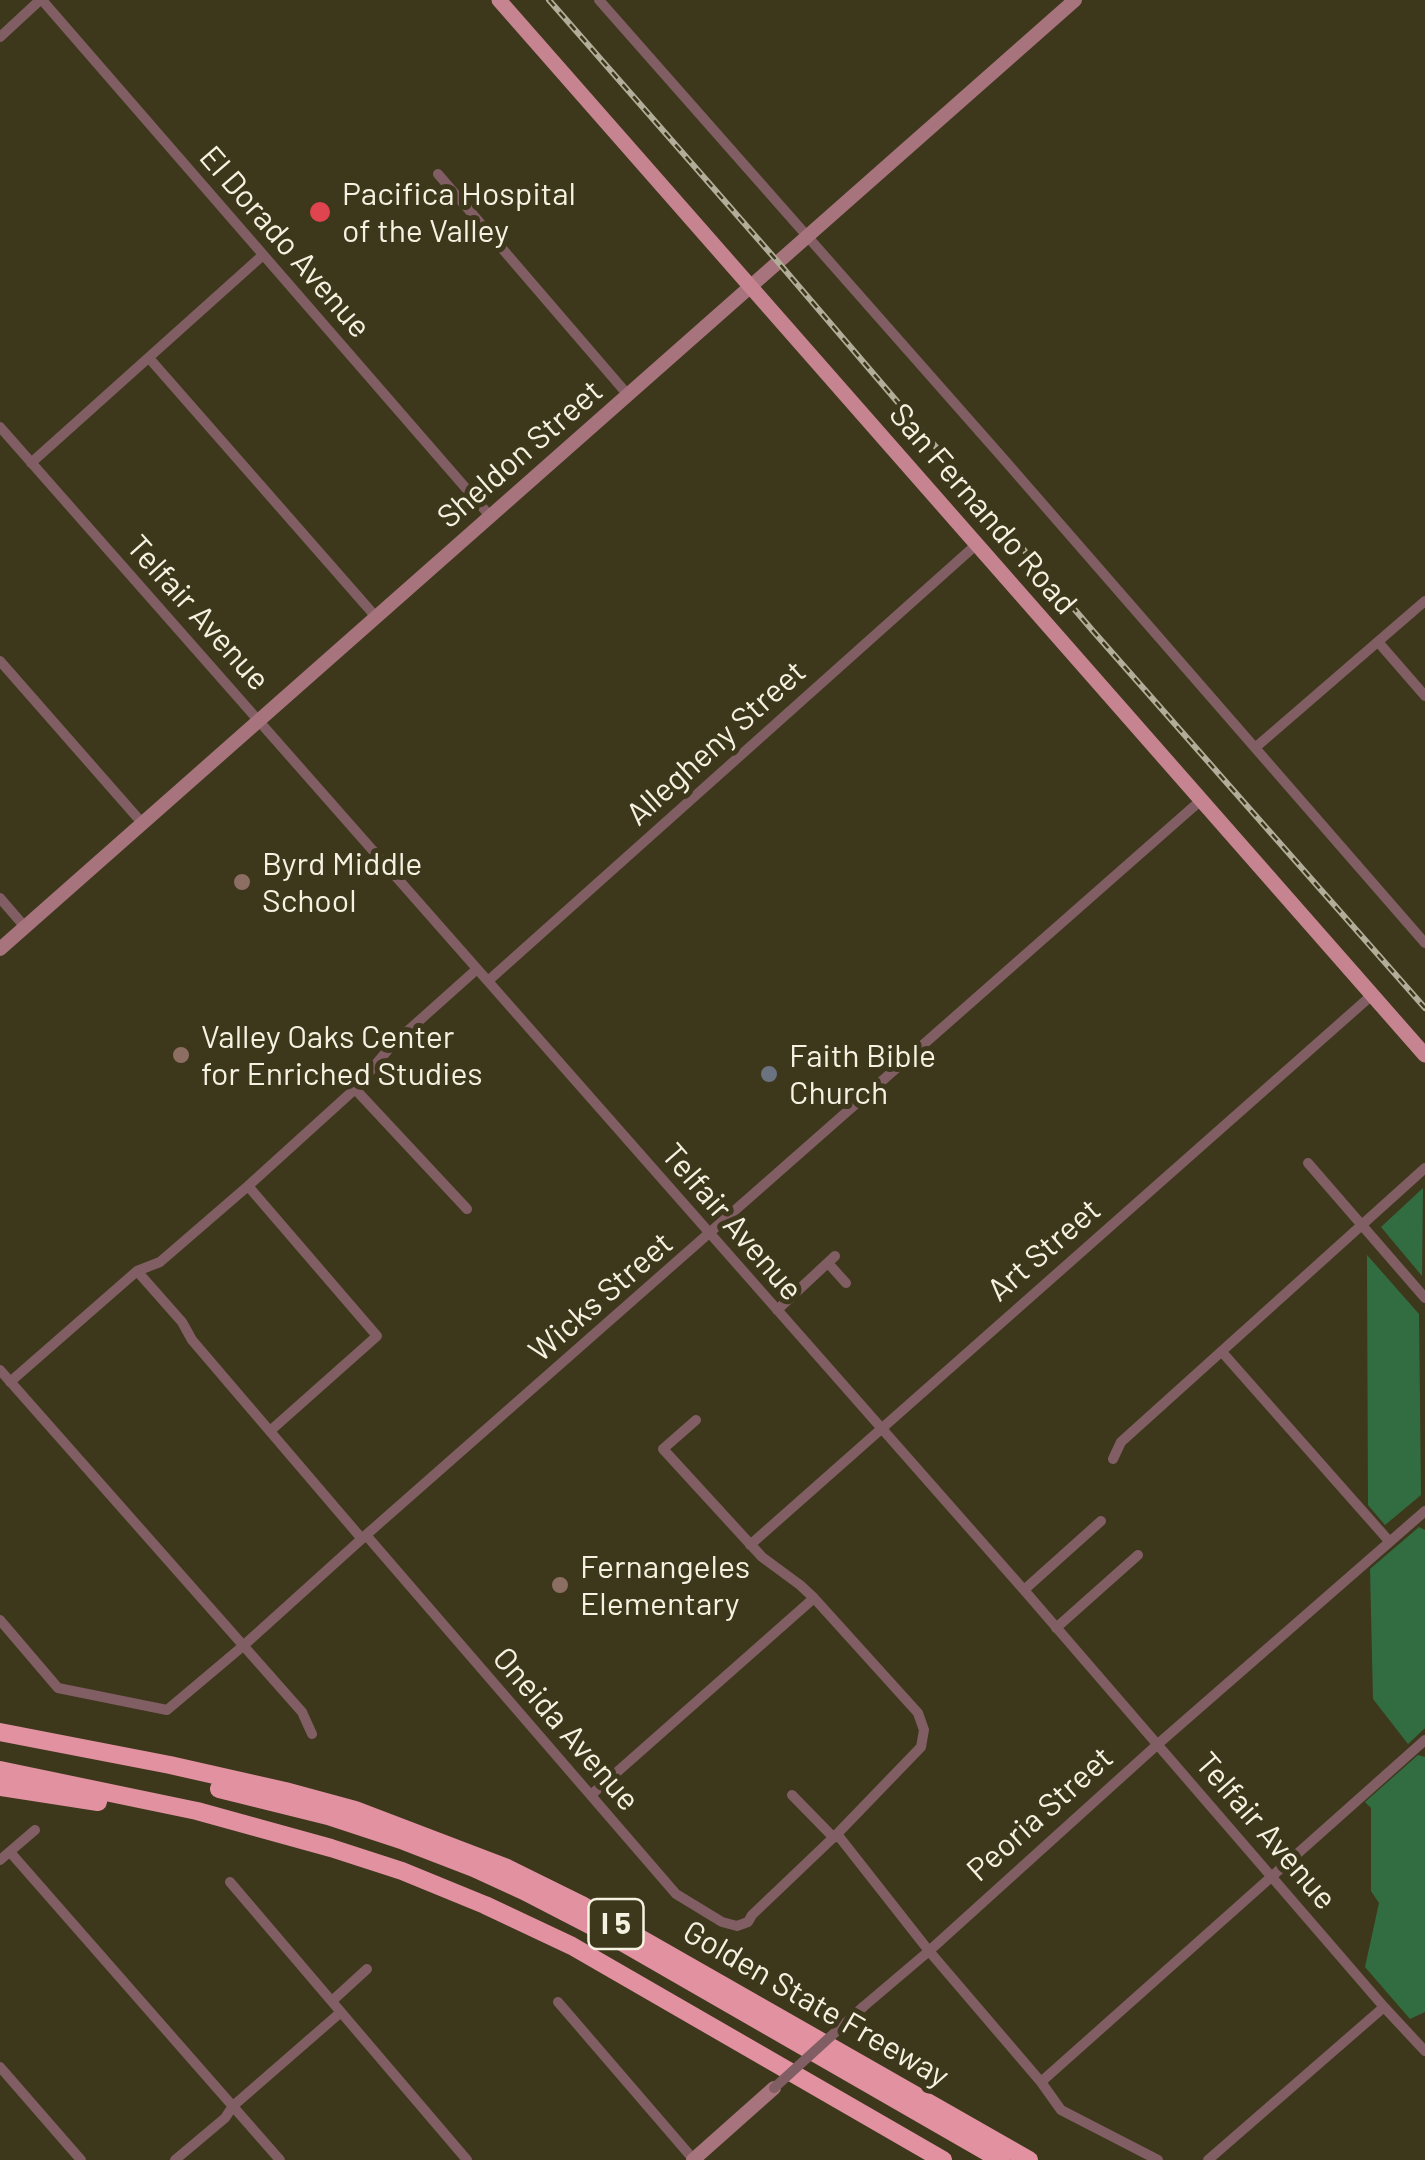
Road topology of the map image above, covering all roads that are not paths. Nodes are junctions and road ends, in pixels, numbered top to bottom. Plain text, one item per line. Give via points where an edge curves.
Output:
1 (41, 0) edge
2 (499, 0) edge
3 (598, 0) edge
4 (1075, 0) edge
5 (0, 37) edge
6 (438, 174) dead end
7 (807, 236) junction
8 (263, 256) junction
9 (750, 286) junction
10 (149, 358) junction
11 (628, 395) junction
12 (0, 427) edge
13 (31, 463) junction
14 (490, 516) junction
15 (977, 544) junction
16 (1425, 600) edge
17 (376, 617) junction
18 (1379, 643) junction
19 (0, 662) edge
20 (1425, 696) edge
21 (260, 720) junction
22 (1256, 747) junction
23 (1200, 801) junction
24 (143, 824) junction
25 (0, 898) edge
26 (25, 927) junction
27 (1425, 943) edge
28 (0, 949) edge
29 (476, 968) junction
30 (488, 981) junction
31 (1372, 995) junction
32 (1425, 1055) edge
33 (355, 1089) junction
34 (1308, 1162) dead end
35 (1425, 1168) edge
36 (248, 1186) junction
37 (467, 1209) dead end
38 (1361, 1226) junction
39 (710, 1235) junction
40 (137, 1271) junction
41 (846, 1284) dead end
42 (1425, 1298) edge
43 (777, 1310) junction
44 (1222, 1352) junction
45 (0, 1370) edge
46 (10, 1382) junction
47 (696, 1420) dead end
48 (880, 1428) junction
49 (270, 1431) junction
50 (1113, 1459) dead end
51 (1425, 1511) edge
52 (1094, 1521) dead end
53 (364, 1537) junction
54 (1389, 1541) junction
55 (750, 1545) junction
56 (1138, 1554) dead end
57 (1024, 1590) junction
58 (814, 1598) junction
59 (0, 1620) edge
60 (1056, 1628) junction
61 (244, 1646) junction
62 (0, 1732) edge
63 (312, 1734) dead end
64 (1425, 1740) edge
65 (1158, 1744) junction
66 (170, 1765) junction
67 (0, 1770) edge
68 (0, 1787) edge
69 (591, 1795) junction
70 (792, 1795) dead end
71 (152, 1802) junction
72 (197, 1810) junction
73 (34, 1830) dead end
74 (835, 1836) junction
75 (10, 1852) junction
76 (0, 1860) edge
77 (1273, 1877) junction
78 (230, 1882) dead end
79 (929, 1951) junction
80 (367, 1969) dead end
81 (332, 2001) junction
82 (558, 2002) dead end
83 (1384, 2007) junction
84 (341, 2012) junction
85 (1425, 2051) edge
86 (0, 2067) edge
87 (1040, 2082) junction
88 (774, 2088) joint
89 (233, 2106) junction
90 (81, 2160) edge
91 (176, 2160) edge
92 (280, 2160) edge
93 (466, 2160) edge
94 (694, 2160) edge
95 (943, 2160) edge
96 (984, 2160) edge
97 (1001, 2160) edge
98 (1028, 2160) edge
99 (1158, 2160) edge
100 (1208, 2160) edge

1 - 5 street
1 - 8 street, El Dorado Avenue
2 - 9 main road, San Fernando Road
3 - 7 street, San Fernando Road
4 - 7 main road, Sheldon Street
6 - 11 street
7 - 9 main road, Sheldon Street
7 - 22 street, San Fernando Road
8 - 10 street
8 - 14 street, El Dorado Avenue
9 - 11 main road, Sheldon Street
9 - 15 main road, San Fernando Road
10 - 13 street
10 - 17 street
11 - 14 main road, Sheldon Street
12 - 13 street, Telfair Avenue
13 - 21 street, Telfair Avenue
14 - 17 main road, Sheldon Street
15 - 23 main road, San Fernando Road
15 - 30 street, Allegheny Street
16 - 18 street
17 - 21 main road, Sheldon Street
18 - 20 street
18 - 22 street
19 - 24 street
21 - 24 main road, Sheldon Street
21 - 29 street, Telfair Avenue
22 - 27 street, San Fernando Road
23 - 31 main road, San Fernando Road
23 - 39 street, Wicks Street
24 - 26 main road, Sheldon Street
25 - 26 street
26 - 28 main road, Sheldon Street
29 - 30 street, Telfair Avenue
29 - 33 street
30 - 39 street, Telfair Avenue
31 - 32 main road, San Fernando Road
31 - 48 street, Art Street
33 - 36 street
33 - 37 street
34 - 38 street
35 - 38 street
36 - 40 street via 160,1262
36 - 49 street via 377,1336
38 - 42 street
38 - 44 street
39 - 43 street, Telfair Avenue
39 - 53 street, Wicks Street
40 - 46 street
40 - 49 street, Oneida Avenue
41 - 43 street via 832,1259
43 - 48 street, Telfair Avenue
44 - 50 street via 1121,1442
44 - 54 street
45 - 46 street
46 - 61 street
47 - 55 street via 663,1450
48 - 55 street, Art Street
48 - 57 street, Telfair Avenue
49 - 53 street, Oneida Avenue
51 - 54 street, Peoria Street
52 - 57 street
53 - 61 street, Wicks Street
53 - 69 street, Oneida Avenue
54 - 65 street, Peoria Street
55 - 58 street
56 - 60 street
57 - 60 street, Telfair Avenue
58 - 69 street
58 - 74 street via 918,1713 924,1730 920,1748
59 - 61 street, Wicks Street via 58,1688 168,1710
60 - 65 street, Telfair Avenue
61 - 63 street via 302,1712
62 - 66 highway, Golden State Freeway / I 5
64 - 77 street
65 - 77 street, Telfair Avenue
65 - 79 street, Peoria Street
66 - 97 highway via 196,1784 366,1829 524,1891
66 - 98 highway, Golden State Freeway / I 5 via 354,1810 507,1868
67 - 71 highway, I 5
68 - 71 highway via 122,1806
69 - 74 street, Oneida Avenue via 676,1894 736,1926 748,1922
70 - 74 street
71 - 72 highway, I 5
72 - 95 highway, I 5 via 402,1871 485,1904 572,1946
72 - 96 highway via 230,1799 363,1835 493,1884 618,1947
73 - 75 street
74 - 79 street
75 - 76 street
75 - 89 street
77 - 83 street, Telfair Avenue
77 - 87 street
78 - 81 street
79 - 87 street
79 - 88 street, Peoria Street, bridge
80 - 81 street
81 - 84 street
82 - 94 street
83 - 85 street, Telfair Avenue
83 - 100 street
84 - 89 street
84 - 93 street
86 - 90 street
87 - 99 street via 1061,2110
88 - 94 main road, Peoria Street
89 - 91 street
89 - 92 street

